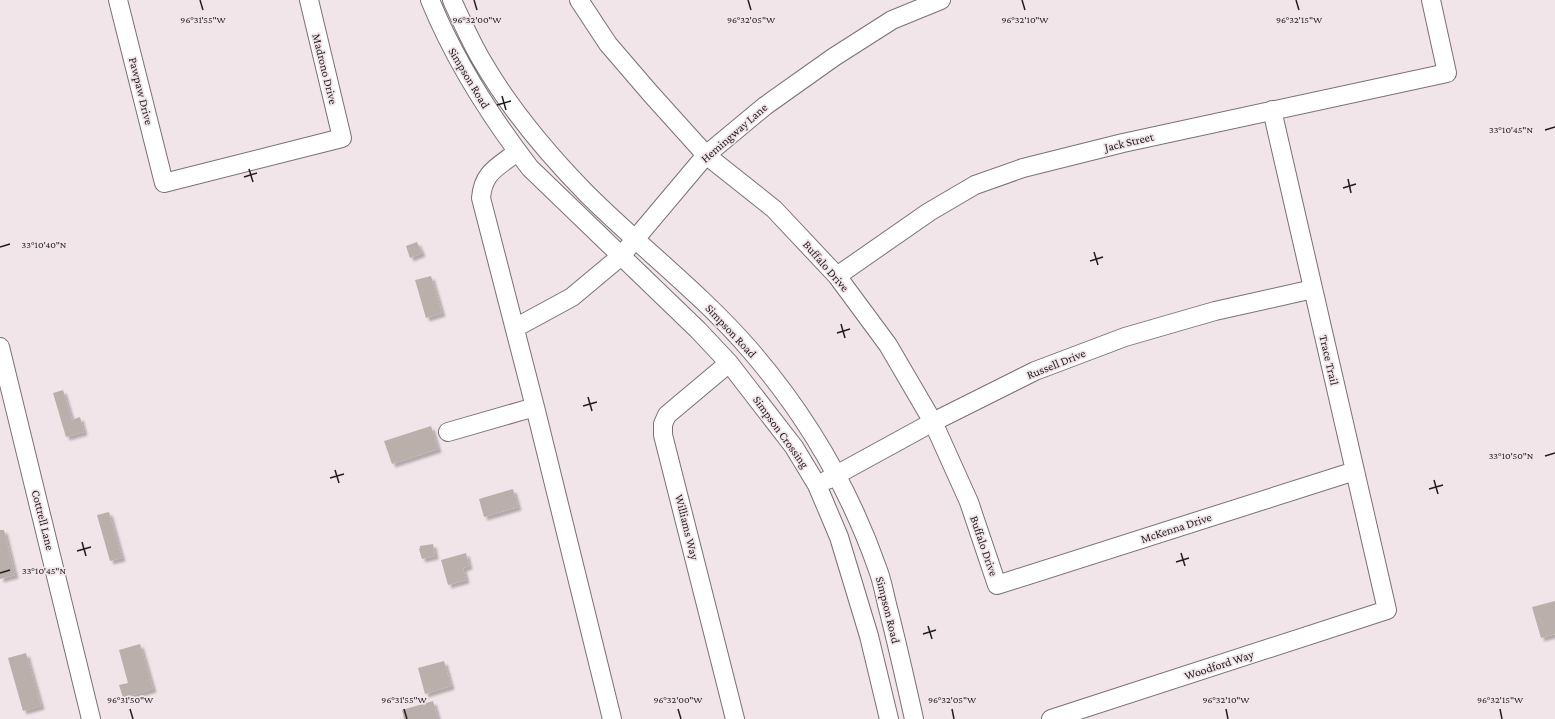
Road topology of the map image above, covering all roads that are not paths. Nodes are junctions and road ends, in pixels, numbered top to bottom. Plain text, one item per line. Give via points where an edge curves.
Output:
1 (118, 0) edge
2 (309, 0) edge
3 (430, 0) edge
4 (452, 0) edge
5 (579, 0) edge
6 (941, 0) edge
7 (1431, 0) edge
8 (1272, 110) junction
9 (342, 138) joint
10 (517, 152) junction
11 (706, 155) junction
12 (636, 239) junction
13 (621, 256) junction
14 (838, 276) junction
15 (1313, 288) junction
16 (515, 328) junction
17 (0, 347) edge
18 (729, 363) junction
19 (535, 407) junction
20 (933, 422) junction
21 (448, 432) dead end
22 (1355, 471) junction
23 (837, 475) junction
24 (817, 485) junction
25 (997, 585) joint
26 (1387, 610) joint
27 (91, 719) edge
28 (612, 719) edge
29 (735, 719) edge
30 (889, 719) edge
31 (914, 719) edge
32 (1051, 719) edge

1 - 9 street, Pawpaw Drive via 164,183
2 - 9 street, Madrono Drive
3 - 10 street, Simpson Road via 464,72
4 - 12 street, Simpson Road via 480,58 545,150 587,194
5 - 11 street, Buffalo Drive via 608,44
6 - 11 street, Hemingway Lane via 892,20 834,57 765,106
7 - 8 street, Jack Street via 1447,73
8 - 14 street, Jack Street via 1023,168 975,185 929,212
8 - 15 street, Trace Trail
10 - 13 street, Simpson Road via 530,168
10 - 16 street via 487,175 482,186 481,198
11 - 12 street, Hemingway Lane
11 - 14 street, Buffalo Drive via 774,210
12 - 13 street, Hemingway Lane
12 - 23 street, Simpson Road via 715,312 751,351 791,402
13 - 16 street, Hemingway Lane via 572,297
13 - 18 street, Simpson Crossing
14 - 20 street, Buffalo Drive via 888,345
15 - 20 street, Russell Drive via 1215,311 1125,337 1035,371
15 - 22 street, Trace Trail
16 - 19 street
17 - 27 street, Cottrell Lane
18 - 24 street, Simpson Crossing via 794,447
18 - 29 street, Williams Way via 667,415 663,424 663,435
19 - 21 street
19 - 28 street
20 - 23 street, Russell Drive
20 - 25 street, Buffalo Drive via 968,502
22 - 25 street, McKenna Drive
22 - 26 street, Trace Trail
23 - 24 street, Russell Drive
23 - 31 street, Simpson Road via 879,571
24 - 30 street, Simpson Crossing via 839,537 869,636
26 - 32 street, Woodford Way

